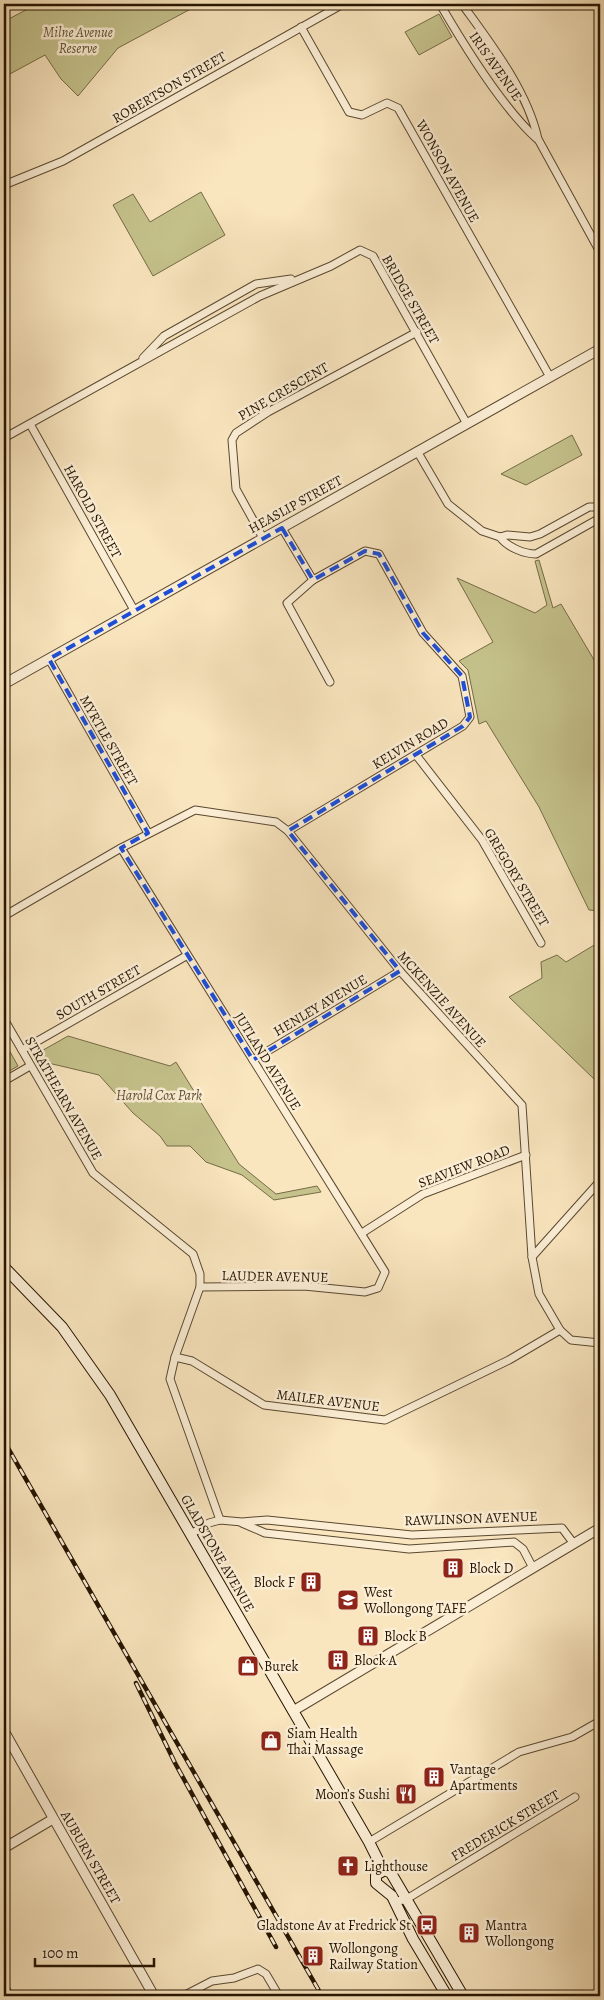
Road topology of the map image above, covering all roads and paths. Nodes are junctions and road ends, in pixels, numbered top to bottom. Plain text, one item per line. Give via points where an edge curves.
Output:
1 (343, 4) edge
2 (440, 4) edge
3 (462, 4) edge
4 (302, 27) junction
5 (538, 139) junction
6 (4, 185) edge
7 (600, 252) edge
8 (299, 278) junction
9 (417, 332) junction
10 (600, 349) edge
11 (142, 360) junction
12 (550, 377) junction
13 (30, 424) junction
14 (467, 424) junction
15 (4, 438) edge
16 (417, 452) junction
17 (600, 512) edge
18 (600, 518) edge
19 (282, 528) junction
20 (500, 537) junction
21 (263, 538) junction
22 (313, 580) junction
23 (134, 610) junction
24 (49, 659) junction
25 (330, 682) dead end
26 (4, 684) edge
27 (416, 755) junction
28 (288, 831) junction
29 (148, 833) junction
30 (121, 848) junction
31 (4, 916) edge
32 (541, 942) dead end
33 (186, 956) junction
34 (400, 971) junction
35 (4, 1019) edge
36 (22, 1050) junction
37 (253, 1060) junction
38 (30, 1066) junction
39 (4, 1081) edge
40 (526, 1155) junction
41 (600, 1180) edge
42 (362, 1233) junction
43 (532, 1257) junction
44 (4, 1267) edge
45 (200, 1287) junction
46 (378, 1288) joint
47 (560, 1330) junction
48 (600, 1343) edge
49 (175, 1357) junction
50 (220, 1520) junction
51 (242, 1522) junction
52 (600, 1528) edge
53 (191, 1534) junction
54 (574, 1544) junction
55 (533, 1568) junction
56 (293, 1711) junction
57 (600, 1721) edge
58 (4, 1732) edge
59 (575, 1798) dead end
60 (53, 1819) junction
61 (369, 1842) junction
62 (4, 1848) edge
63 (383, 1870) junction
64 (393, 1878) junction
65 (385, 1888) junction
66 (400, 1900) junction
67 (4, 1986) edge
68 (10, 1996) edge
69 (154, 1996) edge
70 (183, 1996) edge
71 (279, 1996) edge
72 (447, 1996) edge
73 (463, 1996) edge

1 - 4 street, ROBERTSON STREET
2 - 5 street, IRIS AVENUE via 498,92
3 - 5 street, IRIS AVENUE via 509,74 534,120
4 - 6 street, ROBERTSON STREET via 63,161
4 - 12 street, WONSON AVENUE via 349,112 362,115 386,103 398,108
5 - 7 street, IRIS AVENUE
8 - 9 street, BRIDGE STREET via 360,250 372,256
8 - 11 street, BRIDGE STREET
8 - 11 street, BRIDGE STREET via 256,284 164,336
9 - 14 street, BRIDGE STREET
9 - 21 street, PINE CRESCENT via 268,412 236,433 232,440 236,488
10 - 12 street, HEASLIP STREET
11 - 13 street, BRIDGE STREET
12 - 14 street, HEASLIP STREET
13 - 15 street, BRIDGE STREET
13 - 23 street, HAROLD STREET
14 - 16 street, HEASLIP STREET
16 - 19 street, HEASLIP STREET
16 - 20 street via 448,504 482,531
17 - 20 street via 596,507 589,507 540,534
18 - 20 street via 536,554 504,544
19 - 21 street, HEASLIP STREET
19 - 22 street
21 - 23 street, HEASLIP STREET
22 - 25 street via 287,603
22 - 27 street, KELVIN ROAD via 365,551 379,554 423,633 462,676 470,717 463,726
23 - 24 street, HEASLIP STREET
24 - 26 street, HEASLIP STREET
24 - 29 street, MYRTLE STREET
27 - 28 street, KELVIN ROAD
27 - 32 street, GREGORY STREET via 482,840
28 - 29 street, MCKENZIE AVENUE via 276,822 195,810
28 - 34 street, MCKENZIE AVENUE
29 - 30 street, MCKENZIE AVENUE
30 - 31 street, MCKENZIE AVENUE
30 - 33 street, JUTLAND AVENUE
33 - 36 street, SOUTH STREET
33 - 37 street, JUTLAND AVENUE
34 - 37 street, HENLEY AVENUE
34 - 40 street, MCKENZIE AVENUE via 522,1105
35 - 36 street, STRATHEARN AVENUE
36 - 38 street, STRATHEARN AVENUE
37 - 42 street, JUTLAND AVENUE
38 - 39 street
38 - 45 street, STRATHEARN AVENUE via 93,1173 193,1254 200,1274
40 - 42 street, SEAVIEW ROAD via 423,1194
40 - 43 street, MCKENZIE AVENUE
41 - 43 street
42 - 46 street, JUTLAND AVENUE via 385,1272
43 - 47 street, MCKENZIE AVENUE via 539,1294
44 - 53 main road, GLADSTONE AVENUE via 69,1335 110,1395
45 - 46 street, LAUDER AVENUE via 304,1286 365,1292
45 - 49 street, STRATHEARN AVENUE
47 - 48 street via 570,1340
47 - 49 street, MAILER AVENUE via 508,1360 386,1420 264,1405 192,1361
49 - 50 street, STRATHEARN AVENUE via 170,1379
50 - 51 street, RAWLINSON AVENUE
50 - 53 street, RAWLINSON AVENUE
51 - 54 street, RAWLINSON AVENUE via 267,1520 412,1535 562,1528
51 - 55 street, RAWLINSON AVENUE via 265,1532 409,1549 514,1542 523,1549
52 - 54 street
53 - 56 main road, GLADSTONE AVENUE
54 - 55 street
55 - 56 street
56 - 61 main road, GLADSTONE AVENUE
57 - 61 street via 572,1737 519,1752
58 - 60 street, AUBURN STREET
59 - 66 street, FREDERICK STREET
60 - 62 street
60 - 69 street, AUBURN STREET
61 - 63 main road, GLADSTONE AVENUE
63 - 64 main road via 390,1872
63 - 65 main road via 378,1872 375,1880 377,1885
64 - 65 main road via 392,1884
64 - 66 main road
65 - 66 main road
66 - 72 main road via 413,1939
66 - 73 main road
67 - 68 street
70 - 71 street via 212,1981 261,1969

